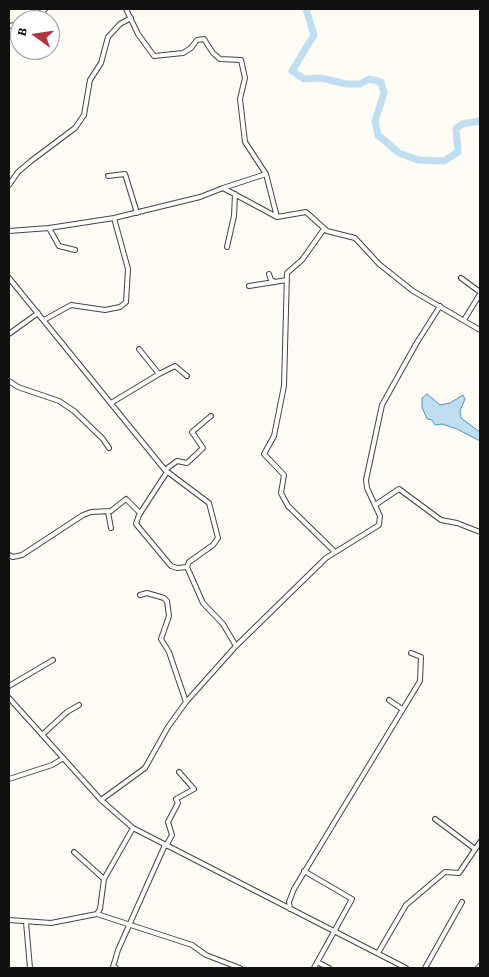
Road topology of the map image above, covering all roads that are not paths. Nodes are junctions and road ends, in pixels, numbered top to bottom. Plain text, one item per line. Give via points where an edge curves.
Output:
1 (126, 9) edge
2 (131, 18) junction
3 (266, 174) junction
4 (108, 176) dead end
5 (9, 185) edge
6 (223, 188) junction
7 (235, 194) junction
8 (137, 213) junction
9 (277, 217) junction
10 (114, 218) junction
11 (49, 228) junction
12 (324, 229) junction
13 (9, 231) edge
14 (227, 247) dead end
15 (75, 250) dead end
16 (269, 274) dead end
17 (9, 278) edge
18 (461, 278) dead end
19 (287, 280) junction
20 (275, 282) junction
21 (249, 286) dead end
22 (480, 293) edge
23 (440, 306) junction
24 (38, 313) junction
25 (44, 320) junction
26 (464, 320) junction
27 (480, 330) edge
28 (9, 334) edge
29 (139, 349) dead end
30 (159, 374) junction
31 (187, 376) dead end
32 (9, 381) edge
33 (111, 403) junction
34 (211, 416) dead end
35 (110, 448) dead end
36 (166, 471) junction
37 (375, 505) junction
38 (108, 512) junction
39 (140, 513) junction
40 (111, 528) dead end
41 (480, 532) edge
42 (335, 552) junction
43 (9, 555) edge
44 (188, 567) junction
45 (140, 595) dead end
46 (236, 646) junction
47 (411, 654) dead end
48 (53, 660) dead end
49 (9, 686) edge
50 (9, 698) edge
51 (390, 700) dead end
52 (186, 702) junction
53 (79, 705) dead end
54 (402, 709) junction
55 (42, 735) junction
56 (62, 759) junction
57 (179, 772) dead end
58 (9, 780) edge
59 (101, 800) junction
60 (435, 819) dead end
61 (133, 828) junction
62 (480, 842) edge
63 (165, 846) junction
64 (476, 849) junction
65 (74, 852) dead end
66 (304, 871) junction
67 (104, 879) junction
68 (462, 902) dead end
69 (290, 909) junction
70 (97, 914) junction
71 (9, 920) edge
72 (26, 922) junction
73 (128, 924) junction
74 (335, 931) junction
75 (378, 953) junction
76 (317, 962) junction
77 (480, 966) edge
78 (30, 968) edge
79 (116, 968) edge
80 (240, 968) edge
81 (314, 968) edge
82 (329, 968) edge
83 (406, 968) edge
84 (425, 968) edge
85 (478, 968) edge

1 - 2 street
2 - 3 street via 154,56 183,53 204,38 220,59 241,60 245,78 240,99 245,142
2 - 5 street via 108,37 101,63 90,80 84,115 76,128 18,172
3 - 6 street
3 - 9 street
4 - 8 street via 125,174
6 - 7 street
6 - 8 street
7 - 9 street
7 - 14 street
8 - 10 street
9 - 12 street via 306,212
10 - 11 street
10 - 25 street via 128,269 126,302 120,307 105,310 71,305
11 - 13 street
11 - 15 street via 59,246
12 - 19 street via 302,260 288,272
12 - 23 street via 355,238 379,264 413,291
16 - 20 street
17 - 24 street
18 - 22 street
19 - 20 street
19 - 42 street via 284,386 274,436 264,454 284,475 281,494 288,506
20 - 21 street
22 - 26 street
23 - 26 street
23 - 37 street via 382,405 366,480
24 - 25 street
24 - 28 street
25 - 33 street
26 - 27 street
29 - 30 street
30 - 31 street via 175,366
30 - 33 street
32 - 35 street via 59,401 74,411
33 - 36 street
34 - 36 street via 192,433 203,448 187,463 179,460
36 - 39 street
36 - 44 street via 208,501 218,532 213,546 189,562
37 - 41 street via 399,489 441,520
37 - 42 street via 380,516 379,525
38 - 39 street via 126,499
38 - 40 street
38 - 43 street via 86,513 22,554
39 - 44 street via 137,525 169,564 177,568
42 - 46 street
44 - 46 street via 203,603 223,624
45 - 52 street via 147,593 167,602 169,616 161,639
46 - 52 street
47 - 54 street via 421,657 421,676
48 - 49 street
50 - 55 street
51 - 54 street
52 - 59 street via 145,768
53 - 55 street
54 - 66 street
55 - 56 street
56 - 58 street
56 - 59 street
57 - 63 street via 194,788 176,799 178,803 168,822 172,834
59 - 61 street
60 - 64 street
61 - 63 street
61 - 67 street
62 - 64 street
63 - 69 street
63 - 73 street
64 - 75 street via 459,873 445,872 406,904
65 - 67 street
66 - 69 street via 289,902
66 - 74 street via 352,898
67 - 70 street
68 - 84 street
69 - 74 street
70 - 72 street via 51,923
70 - 73 street
71 - 72 street
72 - 78 street
73 - 79 street via 113,966
73 - 80 street via 192,945 206,955
74 - 75 street
74 - 76 street
75 - 83 street
76 - 81 street
76 - 82 street
77 - 85 street

